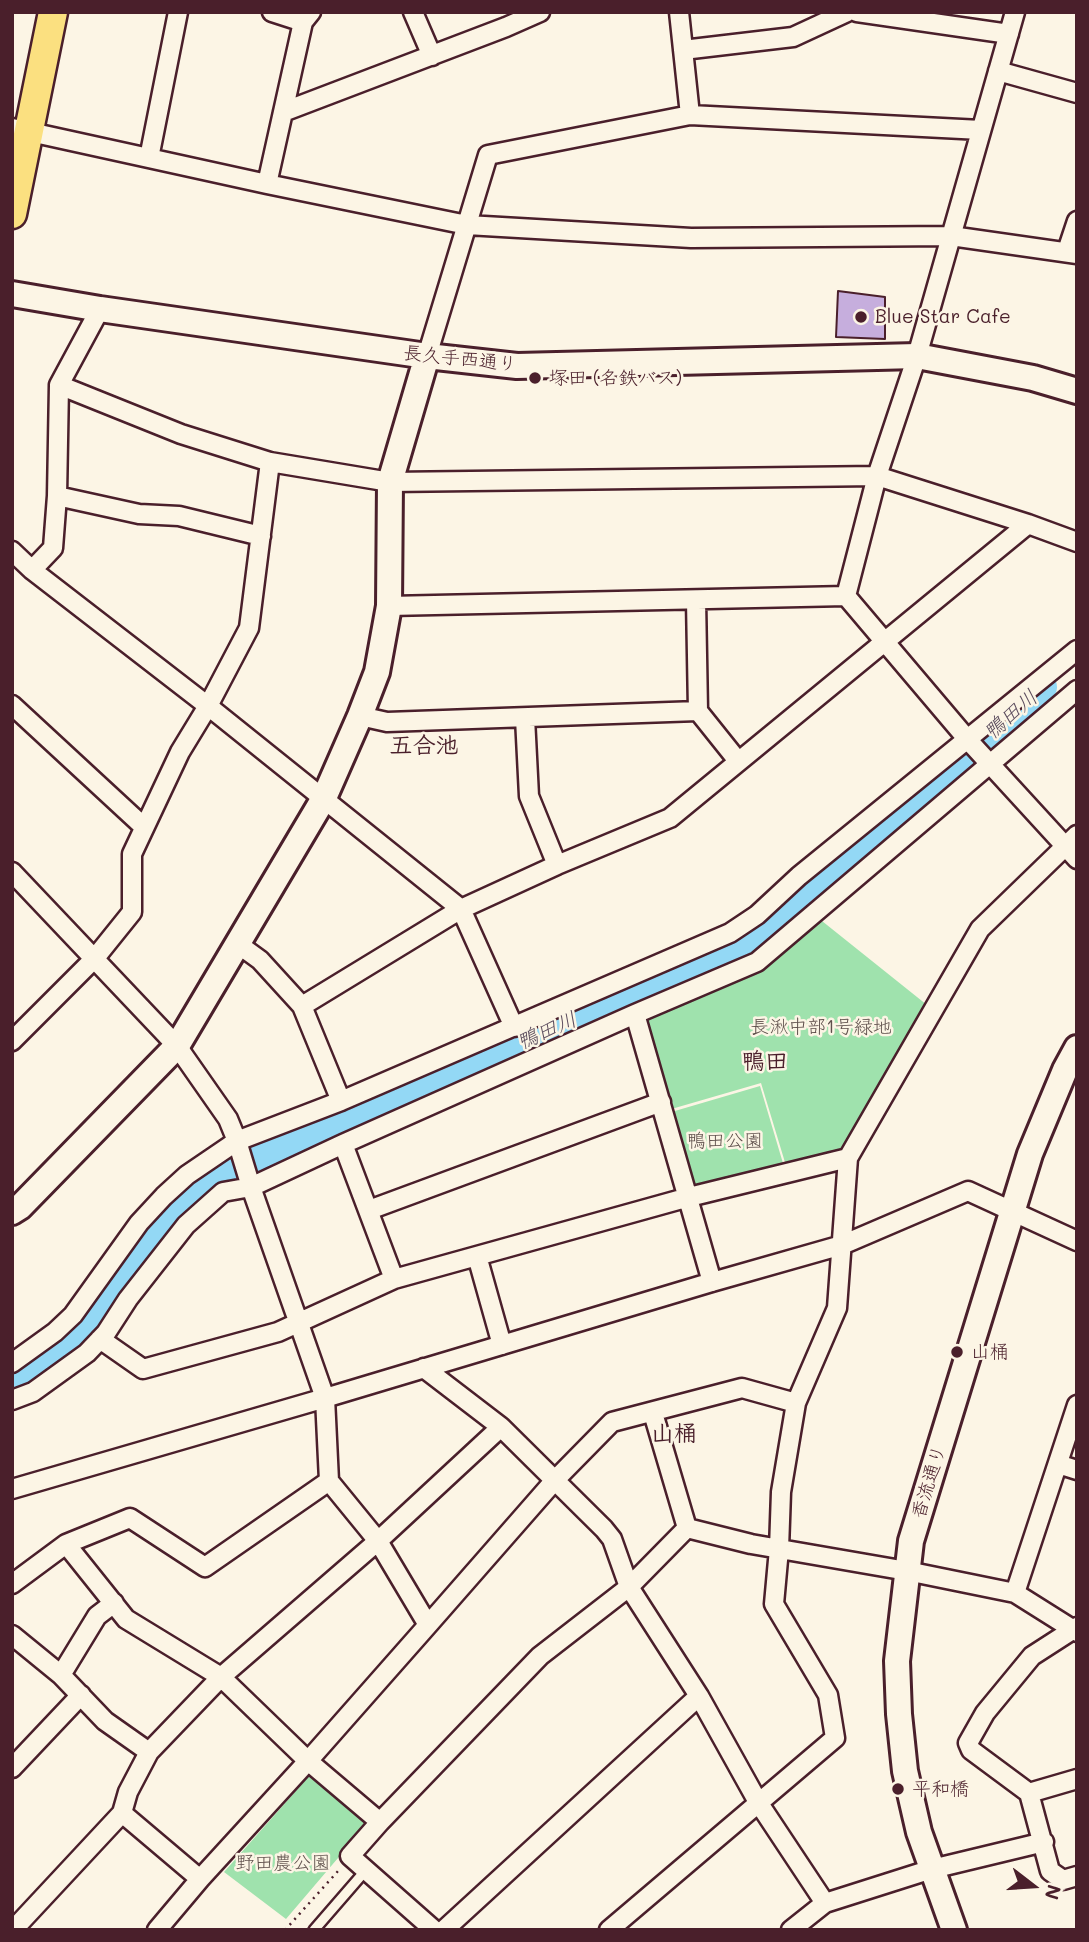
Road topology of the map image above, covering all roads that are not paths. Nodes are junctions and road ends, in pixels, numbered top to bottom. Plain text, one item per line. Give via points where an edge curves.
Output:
1 (53, 12) edge
2 (178, 12) edge
3 (272, 12) edge
4 (413, 12) edge
5 (540, 12) edge
6 (679, 12) edge
7 (847, 12) edge
8 (857, 12) edge
9 (1015, 12) edge
10 (307, 17) edge
11 (508, 20) edge
12 (1009, 34) junction
13 (683, 50) junction
14 (432, 55) junction
15 (998, 71) junction
16 (1077, 93) edge
17 (283, 112) junction
18 (690, 115) junction
19 (21, 130) edge
20 (981, 130) junction
21 (149, 158) junction
22 (267, 184) junction
23 (12, 214) edge
24 (1077, 221) edge
25 (467, 225) junction
26 (951, 236) junction
27 (1072, 252) edge
28 (12, 295) edge
29 (100, 309) junction
30 (427, 356) junction
31 (917, 356) junction
32 (59, 385) junction
33 (1077, 391) edge
34 (270, 462) junction
35 (877, 476) junction
36 (390, 482) junction
37 (57, 496) junction
38 (1028, 524) junction
39 (261, 536) junction
40 (1077, 542) edge
41 (12, 551) edge
42 (12, 566) edge
43 (32, 570) junction
44 (846, 596) junction
45 (696, 600) junction
46 (389, 606) junction
47 (885, 641) junction
48 (1077, 650) edge
49 (1077, 690) edge
50 (12, 705) edge
51 (208, 706) junction
52 (698, 711) junction
53 (360, 716) junction
54 (526, 718) junction
55 (968, 740) junction
56 (738, 761) junction
57 (990, 764) junction
58 (324, 798) junction
59 (144, 827) junction
60 (1073, 847) edge
61 (557, 865) junction
62 (12, 872) edge
63 (461, 909) junction
64 (238, 944) junction
65 (95, 958) junction
66 (302, 1006) junction
67 (635, 1014) junction
68 (514, 1027) junction
69 (14, 1037) edge
70 (177, 1046) junction
71 (1077, 1048) edge
72 (341, 1101) junction
73 (661, 1102) junction
74 (237, 1141) junction
75 (343, 1144) junction
76 (848, 1158) junction
77 (251, 1187) junction
78 (688, 1198) junction
79 (15, 1206) edge
80 (369, 1210) junction
81 (1012, 1210) junction
82 (1077, 1241) edge
83 (842, 1245) junction
84 (477, 1256) junction
85 (394, 1279) junction
86 (712, 1282) junction
87 (298, 1321) junction
88 (100, 1339) junction
89 (502, 1345) junction
90 (12, 1363) edge
91 (424, 1368) junction
92 (325, 1398) junction
93 (12, 1400) edge
94 (796, 1403) junction
95 (1077, 1405) edge
96 (653, 1413) junction
97 (501, 1427) junction
98 (1058, 1464) junction
99 (1077, 1469) edge
100 (555, 1480) junction
101 (329, 1481) junction
102 (12, 1489) edge
103 (687, 1528) junction
104 (378, 1541) junction
105 (66, 1544) junction
106 (779, 1549) junction
107 (907, 1571) junction
108 (12, 1584) edge
109 (629, 1587) junction
110 (1015, 1593) junction
111 (114, 1603) junction
112 (428, 1625) junction
113 (1076, 1630) edge
114 (12, 1635) edge
115 (61, 1675) junction
116 (221, 1677) junction
117 (81, 1695) junction
118 (699, 1696) junction
119 (149, 1752) junction
120 (308, 1760) junction
121 (12, 1768) edge
122 (1077, 1779) edge
123 (1029, 1793) junction
124 (758, 1802) junction
125 (122, 1813) junction
126 (380, 1822) junction
127 (1044, 1842) junction
128 (932, 1869) junction
129 (366, 1870) junction
130 (1077, 1876) edge
131 (200, 1879) junction
132 (825, 1903) junction
133 (13, 1930) edge
134 (157, 1930) edge
135 (314, 1930) edge
136 (434, 1930) edge
137 (444, 1930) edge
138 (609, 1930) edge
139 (791, 1930) edge
140 (954, 1930) edge

1 - 19 main road
2 - 21 street
3 - 10 street
4 - 14 street
5 - 11 street
6 - 13 street
7 - 13 street via 793,37
8 - 12 street
9 - 12 street
10 - 17 street
11 - 14 street
12 - 15 street
13 - 18 street
14 - 17 street
15 - 16 street
15 - 20 street
17 - 22 street
18 - 20 street
18 - 25 street via 488,155
19 - 21 street
19 - 23 main road
20 - 26 street
21 - 22 street
22 - 25 street
24 - 27 street
25 - 26 street via 691,238
25 - 30 street
26 - 27 street
26 - 31 street
28 - 29 street, 長久手西通り
29 - 30 street, 長久手西通り
29 - 32 street
30 - 31 street, 長久手西通り via 517,366
30 - 36 street
31 - 33 street, 長久手西通り
31 - 35 street
32 - 34 street via 181,434
32 - 37 street
34 - 36 street
34 - 39 street
35 - 36 street
35 - 38 street
35 - 44 street
36 - 46 street
37 - 39 street via 139,514 178,516
37 - 43 street via 53,548
38 - 40 street
38 - 47 street
39 - 51 street via 249,628
41 - 43 street
42 - 43 street
43 - 51 street
44 - 45 street
44 - 47 street
45 - 46 street
45 - 52 street
46 - 53 street via 377,671
47 - 55 street
47 - 56 street
48 - 55 street
49 - 57 street
50 - 59 street
51 - 58 street
51 - 59 street
52 - 54 street
52 - 56 street
53 - 54 street via 387,722
53 - 58 street
54 - 61 street via 529,796
55 - 57 street
55 - 68 street via 730,933
56 - 61 street via 670,818
57 - 60 street
57 - 67 street via 757,962
58 - 63 street
58 - 64 street
59 - 65 street via 132,855 132,912
60 - 76 street via 980,929
61 - 63 street
62 - 65 street
63 - 66 street
63 - 68 street
64 - 66 street via 260,960
64 - 70 street
65 - 69 street
65 - 70 street
66 - 72 street
67 - 73 street
67 - 75 street
68 - 72 street
70 - 74 street via 228,1119
70 - 79 street
71 - 81 street, 香流通り via 1030,1154
72 - 74 street
73 - 78 street
73 - 80 street
74 - 77 street
74 - 90 street via 164,1196 73,1315
75 - 77 street
75 - 80 street
76 - 78 street
76 - 83 street
77 - 87 street
77 - 88 street via 223,1192 186,1224
78 - 84 street
78 - 86 street
80 - 85 street
81 - 82 street
81 - 83 street via 968,1191
81 - 107 street, 香流通り via 911,1541
83 - 86 street
83 - 94 street via 837,1308
84 - 85 street
84 - 89 street
85 - 87 street
86 - 89 street
87 - 88 street via 278,1332 143,1369
87 - 92 street
88 - 93 street via 88,1353 33,1392
89 - 91 street
91 - 92 street
91 - 97 street
92 - 101 street
92 - 102 street
94 - 96 street via 742,1388
94 - 106 street via 781,1492
95 - 98 street
96 - 100 street via 612,1422
96 - 103 street
97 - 100 street
97 - 104 street
98 - 99 street
98 - 110 street
100 - 109 street via 612,1539
100 - 112 street
101 - 104 street
101 - 105 street via 205,1567 130,1518
103 - 106 street
103 - 109 street
104 - 112 street
104 - 116 street
105 - 108 street
105 - 111 street
106 - 107 street
106 - 124 street via 774,1604 828,1695 835,1738
107 - 110 street
107 - 128 street, 香流通り via 897,1661 899,1714 905,1771
109 - 118 street
109 - 126 street via 540,1656
110 - 113 street
111 - 115 street via 97,1616
111 - 116 street via 126,1619
112 - 120 street
113 - 123 street via 1032,1656 985,1713 968,1743 971,1750
114 - 115 street
115 - 117 street
116 - 119 street
116 - 120 street
117 - 119 street via 105,1721
117 - 121 street
118 - 124 street
118 - 137 street
119 - 125 street
120 - 126 street
120 - 131 street
122 - 123 street
123 - 127 street
124 - 132 street
124 - 138 street
125 - 131 street
125 - 133 street
126 - 129 street via 350,1856
127 - 128 street
127 - 130 street via 1050,1871 1063,1880
128 - 132 street
128 - 140 street, 香流通り
129 - 135 lane
129 - 136 street
131 - 134 street
132 - 139 street

